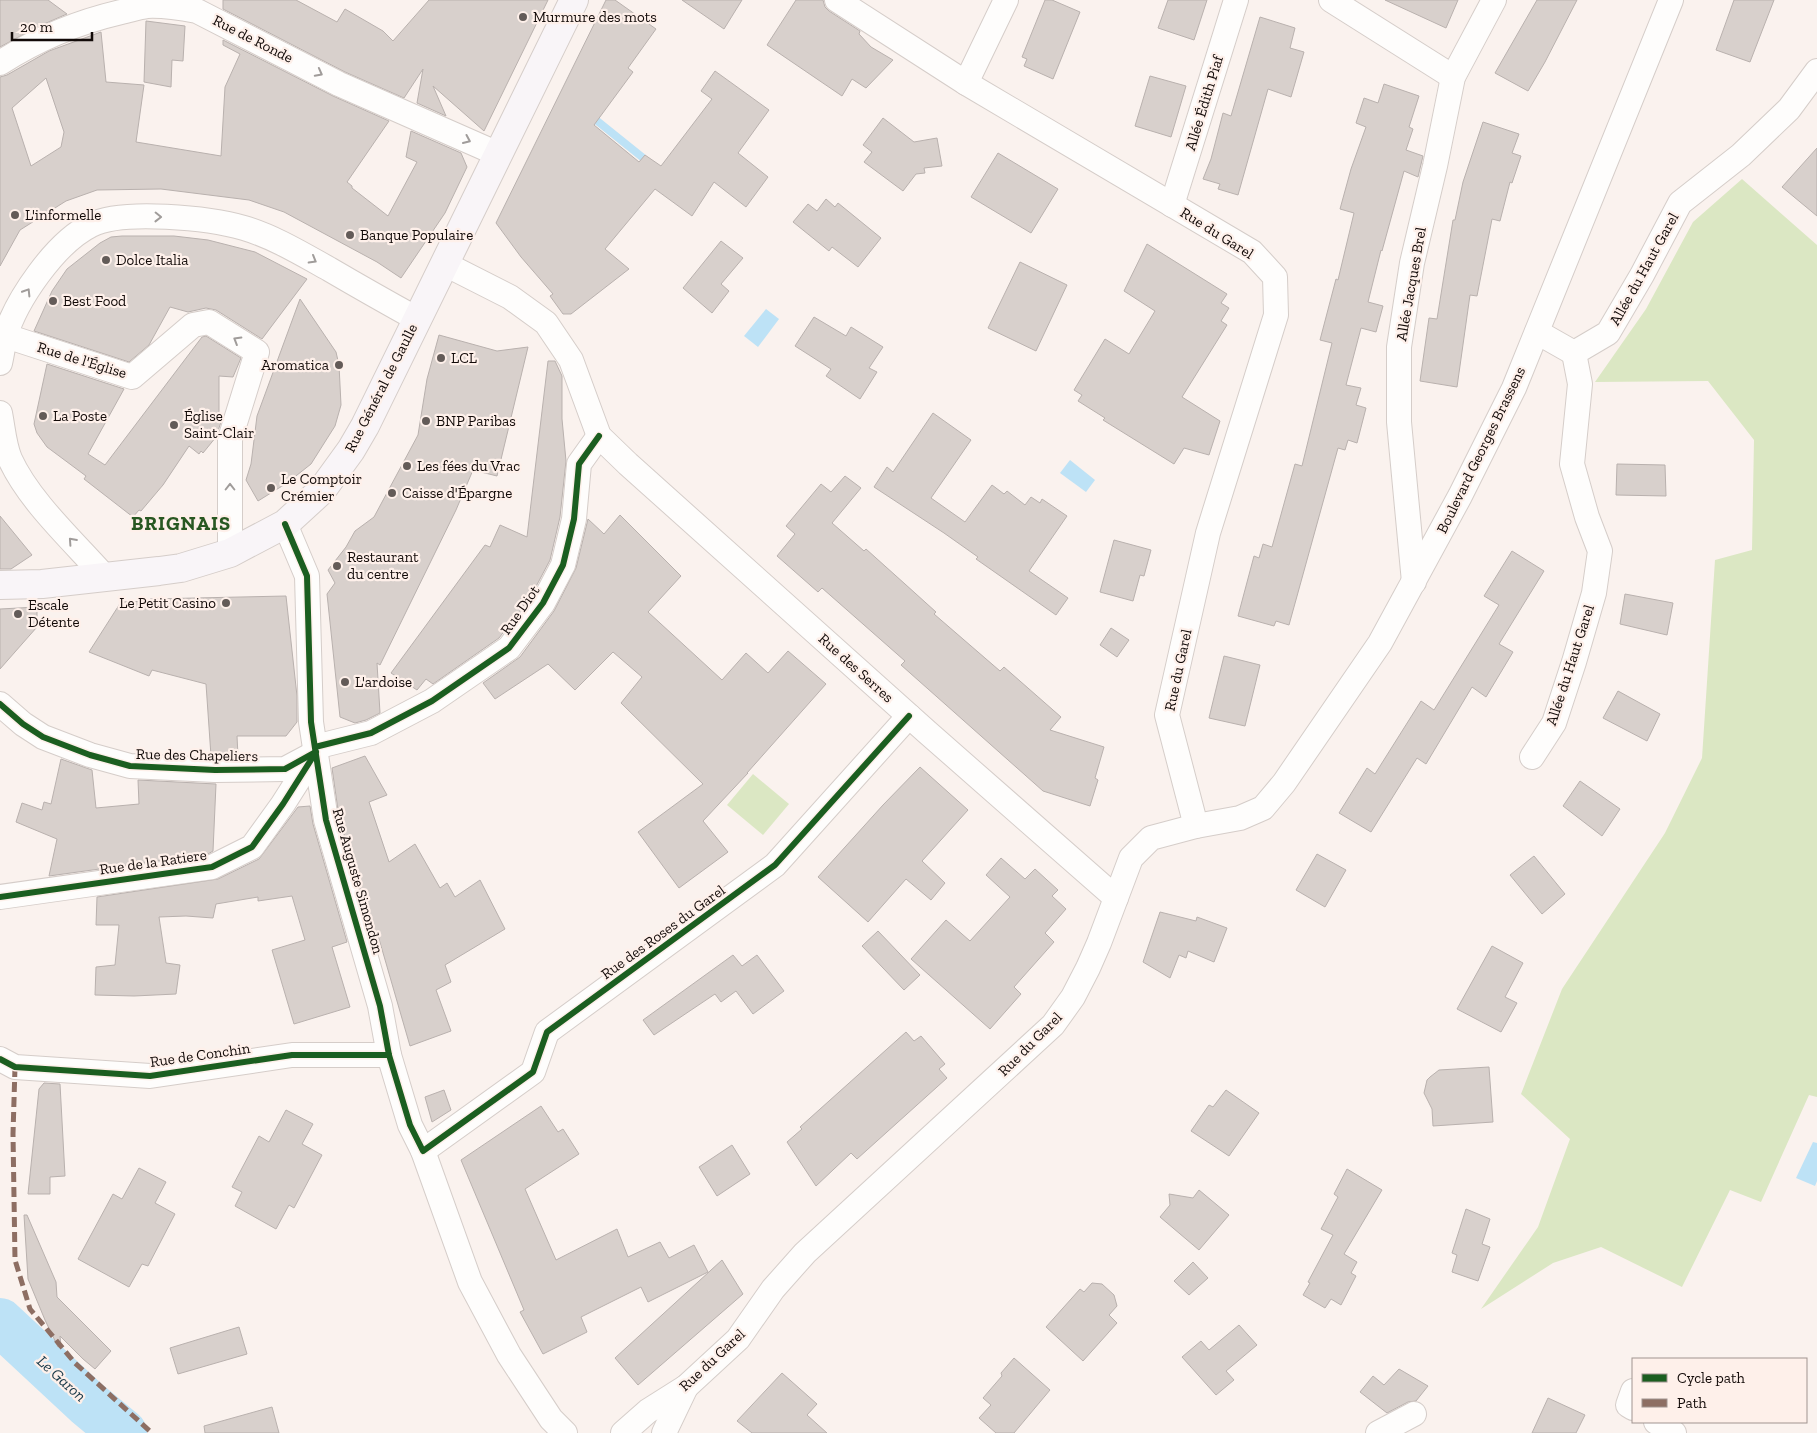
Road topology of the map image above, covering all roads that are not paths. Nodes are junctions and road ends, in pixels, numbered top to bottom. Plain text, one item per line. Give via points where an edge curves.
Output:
1 (574, 0) edge
2 (837, 0) edge
3 (1006, 0) edge
4 (1236, 0) edge
5 (1331, 0) edge
6 (1494, 0) edge
7 (1671, 0) edge
8 (199, 6) edge
9 (0, 63) edge
10 (1817, 71) edge
11 (1453, 77) junction
12 (966, 84) junction
13 (498, 154) junction
14 (1172, 205) junction
15 (445, 264) junction
16 (417, 320) junction
17 (1537, 332) junction
18 (6, 336) junction
19 (1574, 353) junction
20 (0, 363) edge
21 (1, 426) edge
22 (599, 436) junction
23 (285, 524) junction
24 (230, 553) junction
25 (105, 577) junction
26 (1414, 582) junction
27 (0, 586) edge
28 (0, 704) edge
29 (910, 716) junction
30 (315, 750) junction
31 (1532, 757) dead end
32 (1196, 826) junction
33 (0, 897) edge
34 (1116, 898) junction
35 (388, 1055) junction
36 (8, 1063) edge
37 (423, 1151) junction
38 (686, 1387) junction
39 (1632, 1394) edge
40 (1632, 1407) edge
41 (1414, 1414) dead end
42 (1658, 1423) edge
43 (565, 1433) edge
44 (623, 1433) edge
45 (664, 1433) edge
46 (1378, 1433) edge
47 (1674, 1433) edge

1 - 13 street, Rue Général de Gaulle
2 - 12 street, Rue du Garel
3 - 12 street
4 - 14 street, Allée Édith Piaf
5 - 11 street
6 - 11 street, Allée Jacques Brel
7 - 17 street, Boulevard Georges Brassens
8 - 9 street, Rue de Ronde via 147,6 103,16 49,36
8 -> 13 street, Rue de Ronde via 339,84
10 - 19 street, Allée du Haut Garel via 1789,109 1741,155 1680,203 1608,333
11 - 26 street, Allée Jacques Brel via 1412,263 1400,347 1399,422
12 - 14 street, Rue du Garel
13 - 15 street, Rue Général de Gaulle
14 - 32 street, Rue du Garel via 1252,252 1275,277 1276,315 1208,532 1167,715
15 - 16 street, Rue Général de Gaulle
15 - 22 street via 510,298 546,323 571,360
18 -> 16 street via 20,302 41,270 65,244 91,225 121,217 180,218 244,228 291,248
16 - 23 street, Rue Général de Gaulle via 351,450 322,490
17 - 19 street
17 - 26 street, Boulevard Georges Brassens via 1510,396
18 - 20 street
24 -> 18 street, Rue de l'Église via 230,439 257,352 208,322 193,325 132,377
19 - 31 street, Allée du Haut Garel via 1580,384 1572,464 1600,551 1594,593 1566,688 1554,723
25 -> 21 street via 22,480 9,457
22 - 29 street, Rue des Serres
22 - 30 street, Rue Diot via 580,464 574,519 563,565 542,602 509,648 432,701 372,733
23 - 24 street, Rue Général de Gaulle
23 - 30 street, Rue Auguste Simondon via 307,576 311,722
24 - 25 street, Rue Général de Gaulle via 182,568
25 - 27 street, Rue Général de Gaulle
26 - 32 street, Boulevard Georges Brassens via 1380,643 1284,783 1263,808 1240,818
28 - 30 street, Rue des Chapeliers via 42,737 130,766 285,769
29 - 34 street, Rue des Serres
29 - 37 street, Rue des Roses du Garel via 775,865 547,1032 533,1072
30 - 33 street, Rue de la Ratiere via 283,804 252,847 212,867
30 - 35 street, Rue Auguste Simondon via 326,820 380,1006
32 - 34 street, Rue du Garel via 1151,838 1131,858
34 - 38 street, Rue du Garel via 1088,968 1053,1025 812,1247 773,1289 738,1339
35 - 36 street, Rue de Conchin via 292,1055 150,1076
35 - 37 street, Rue Auguste Simondon via 410,1125
37 - 43 street, Rue Auguste Simondon via 470,1282 509,1355
38 - 44 street, Rue du Garel via 648,1411
38 - 45 street
39 - 40 street via 1628,1405
41 - 46 street
42 - 47 street

